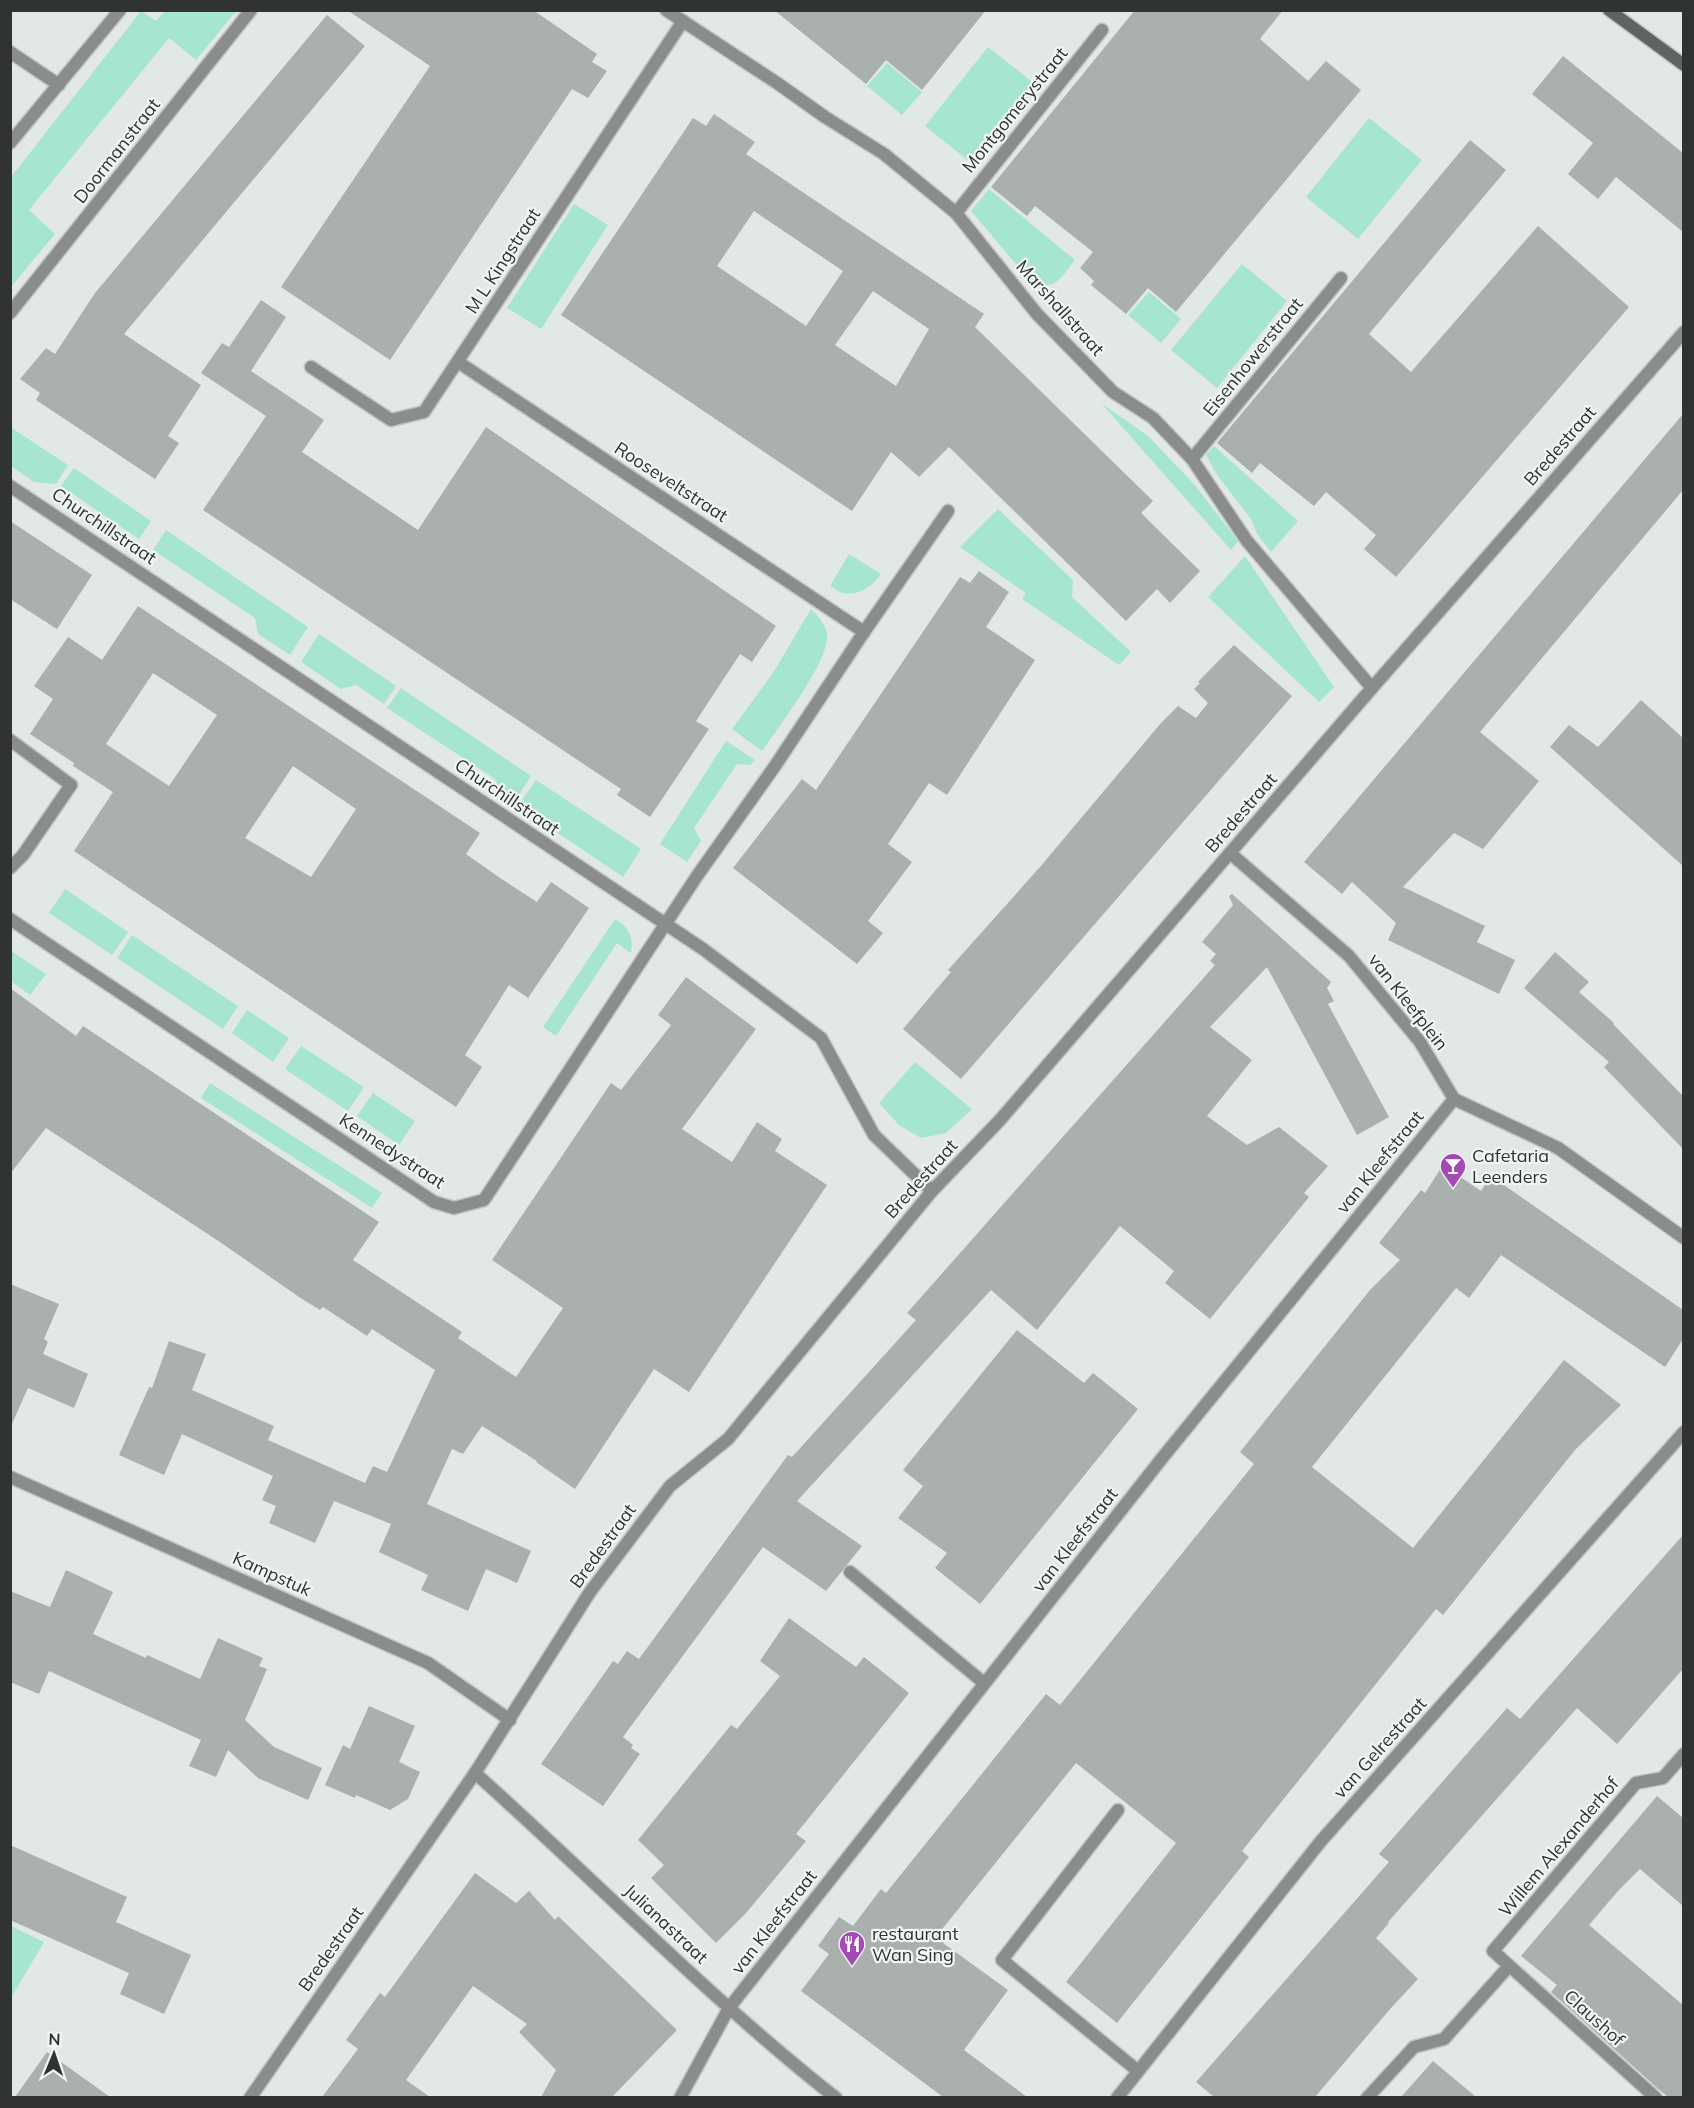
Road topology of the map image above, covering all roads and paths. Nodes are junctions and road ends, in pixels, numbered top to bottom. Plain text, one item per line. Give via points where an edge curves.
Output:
1 (120, 10) edge
2 (250, 10) edge
3 (1609, 10) edge
4 (667, 11) edge
5 (683, 21) junction
6 (1102, 30) dead end
7 (10, 52) edge
8 (1683, 65) edge
9 (59, 85) junction
10 (10, 143) edge
11 (956, 213) junction
12 (1341, 278) dead end
13 (10, 313) edge
14 (1683, 332) edge
15 (458, 362) junction
16 (311, 367) dead end
17 (1192, 459) junction
18 (10, 486) edge
19 (948, 512) dead end
20 (864, 632) junction
21 (1372, 688) junction
22 (10, 740) edge
23 (1230, 853) junction
24 (10, 868) edge
25 (10, 919) edge
26 (666, 924) junction
27 (1454, 1099) junction
28 (932, 1191) junction
29 (1683, 1238) edge
30 (1683, 1432) edge
31 (10, 1477) edge
32 (850, 1572) dead end
33 (984, 1683) junction
34 (510, 1720) junction
35 (1683, 1754) edge
36 (475, 1773) junction
37 (1118, 1810) dead end
38 (1493, 1951) joint
39 (1509, 1966) junction
40 (729, 2008) junction
41 (1138, 2071) junction
42 (250, 2097) edge
43 (680, 2097) edge
44 (836, 2097) edge
45 (1117, 2097) edge
46 (1367, 2097) edge
47 (1656, 2097) edge

1 - 9 street
2 - 13 street, Doormanstraat
3 - 8 street
4 - 5 street, Marshallstraat
5 - 11 street, Marshallstraat via 884,154
5 - 15 street, M L Kingstraat
6 - 11 street, Montgomerystraat
7 - 9 street
9 - 10 street
11 - 17 street, Marshallstraat via 1060,338 1113,392 1153,418
12 - 17 street, Eisenhowerstraat
14 - 21 street, Bredestraat
15 - 16 street, M L Kingstraat via 424,412 391,420
15 - 20 street, Rooseveltstraat
17 - 21 street, Marshallstraat via 1268,568
18 - 26 street, Churchillstraat
19 - 20 street
20 - 26 street
21 - 23 street, Bredestraat
22 - 24 street via 71,785
23 - 27 street, van Kleefplein via 1350,956 1420,1042
23 - 28 street, Bredestraat via 1000,1120
25 - 26 street, Kennedystraat via 434,1202 454,1208 484,1200
26 - 28 street, Churchillstraat via 821,1038 874,1135
27 - 29 street via 1558,1148
27 - 33 street, van Kleefstraat
28 - 34 street, Bredestraat via 729,1439 670,1486 591,1592
30 - 41 street, van Gelrestraat via 1321,1841
31 - 34 street, Kampstuk via 428,1663
32 - 33 street
33 - 40 street, van Kleefstraat
34 - 36 street, Bredestraat
35 - 38 street, Willem Alexanderhof via 1663,1778 1636,1783
36 - 40 street, Julianastraat
36 - 42 street, Bredestraat
37 - 41 street via 1002,1960
38 - 39 street, Claushof
39 - 46 street via 1444,2038 1414,2047
39 - 47 street, Claushof
40 - 43 street, van Kleefstraat
40 - 44 street, Julianastraat
41 - 45 street, van Gelrestraat

